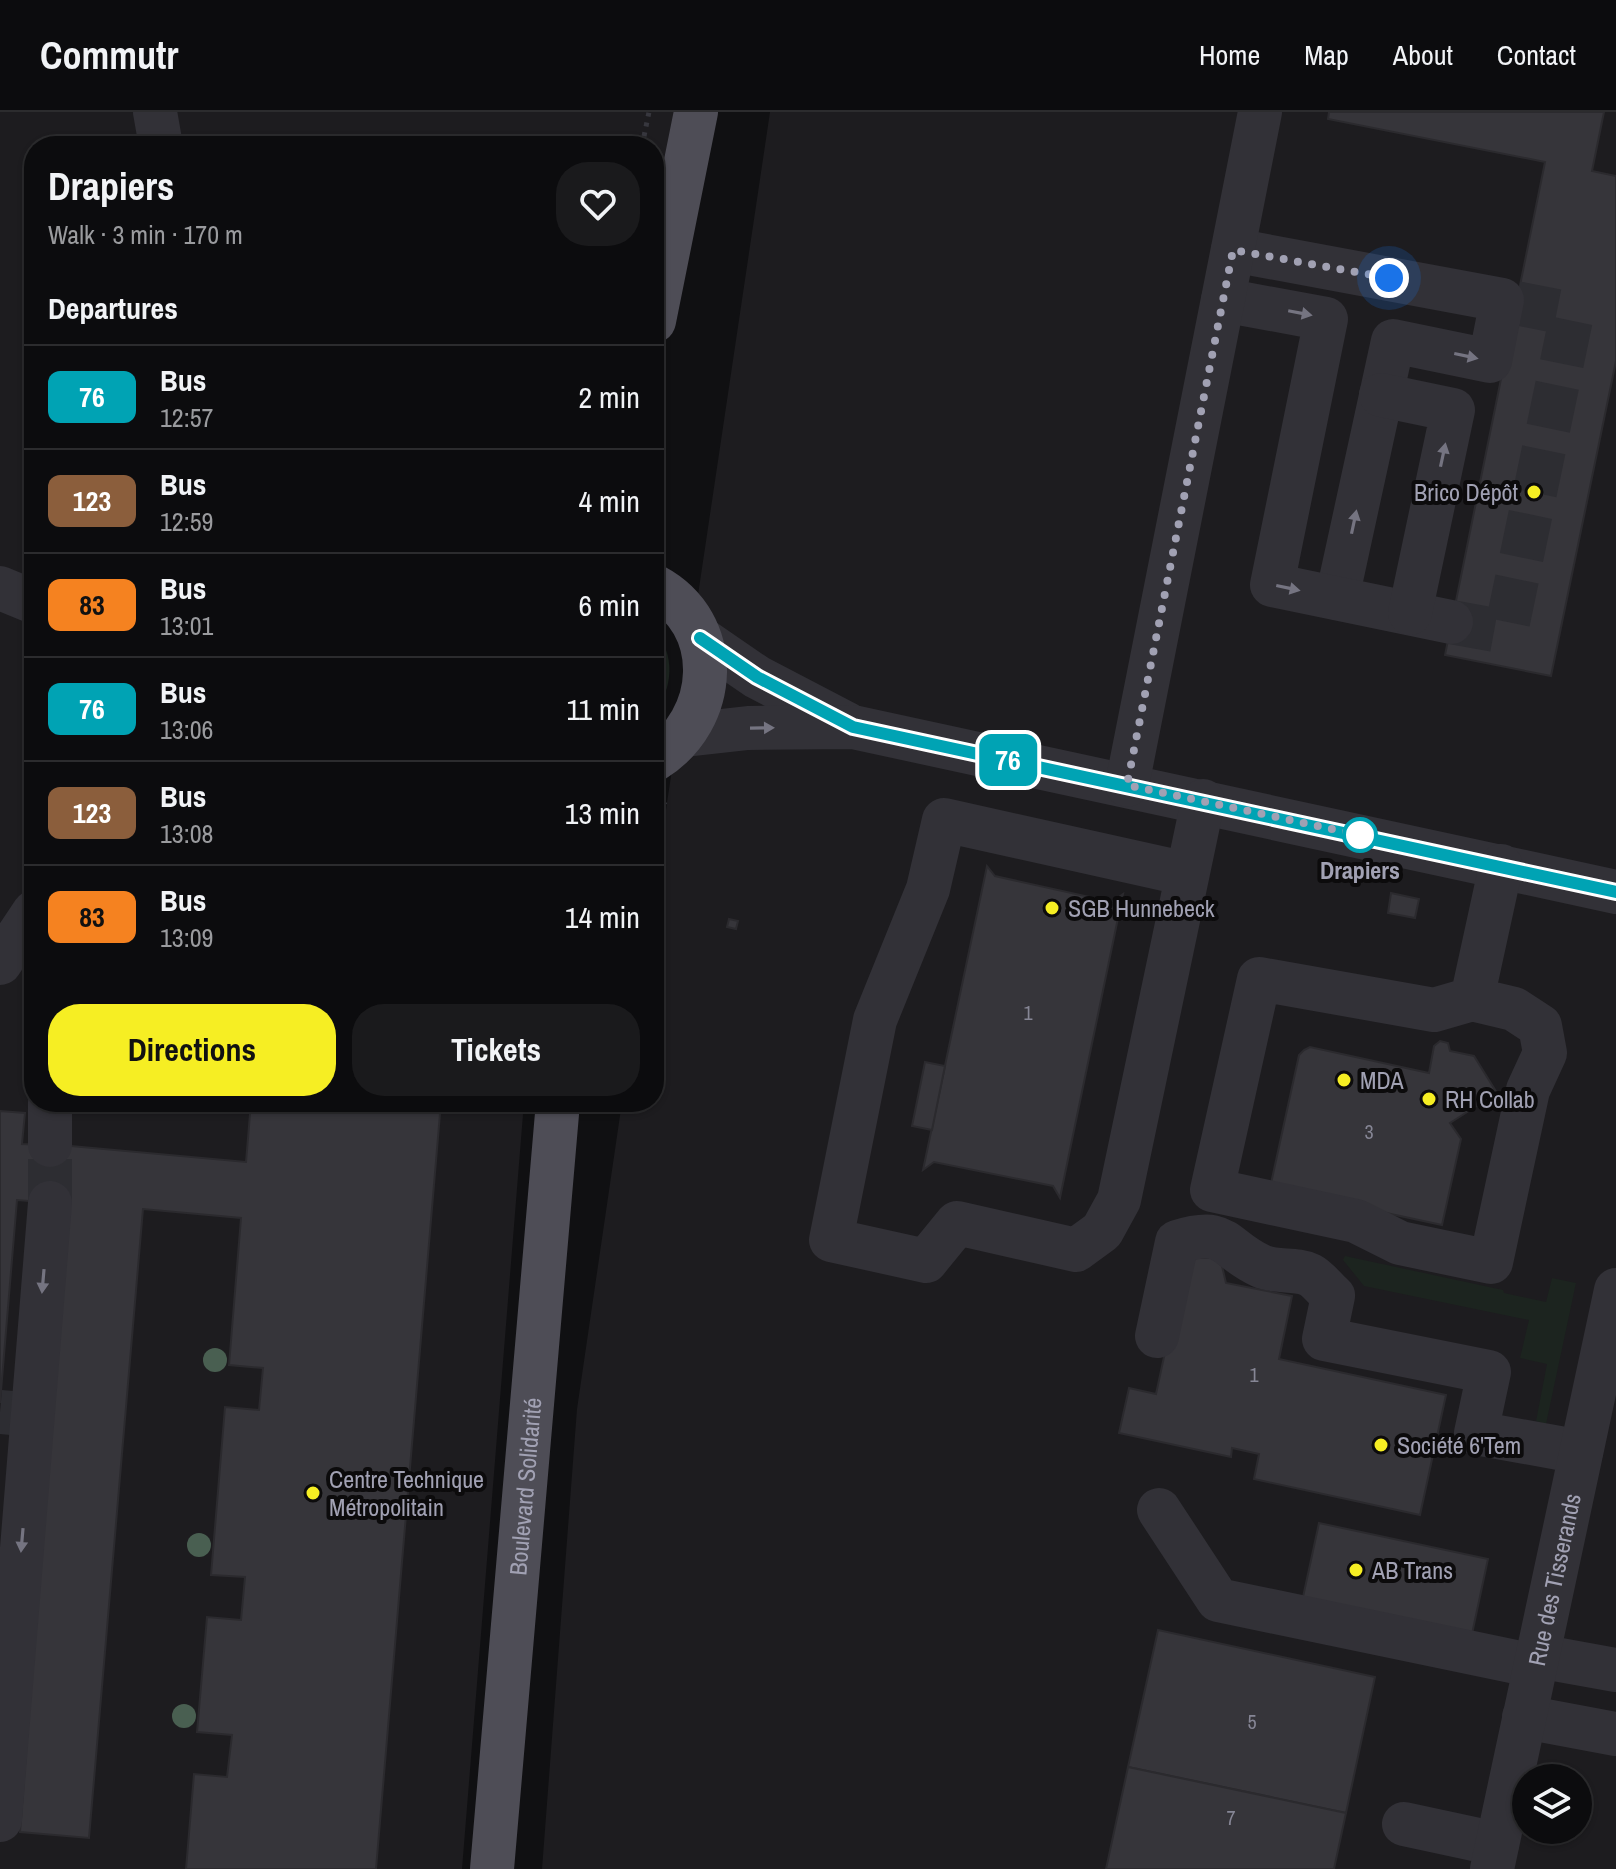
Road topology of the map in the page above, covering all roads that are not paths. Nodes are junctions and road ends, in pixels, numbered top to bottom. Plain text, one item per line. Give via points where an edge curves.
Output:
1 (155, 112) edge
2 (696, 112) edge
3 (1260, 112) edge
4 (159, 136) edge
5 (1233, 250) junction
6 (664, 271) edge
7 (1223, 300) junction
8 (1381, 395) junction
9 (664, 585) edge
10 (0, 588) edge
11 (24, 598) edge
12 (1337, 598) junction
13 (1410, 613) junction
14 (1451, 622) tunnel mouth
15 (700, 638) junction
16 (853, 727) junction
17 (669, 747) edge
18 (1127, 785) junction
19 (1203, 801) junction
20 (1501, 866) junction
21 (1187, 874) junction
22 (1616, 892) edge
23 (24, 932) edge
24 (0, 963) edge
25 (1472, 999) junction
26 (50, 1112) edge
27 (557, 1112) edge
28 (50, 1145) tunnel mouth
29 (50, 1203) tunnel mouth
30 (1615, 1302) edge
31 (1157, 1336) dead end
32 (1595, 1432) edge
33 (1159, 1510) dead end
34 (1536, 1661) junction
35 (1616, 1670) edge
36 (1524, 1717) junction
37 (1616, 1734) edge
38 (0, 1820) edge
39 (1404, 1824) dead end
40 (1494, 1856) edge
41 (492, 1869) edge

1 - 4 street
2 - 6 main road
3 - 5 street
5 - 7 street
8 -> 5 street via 1393,341 1490,361 1509,301
7 -> 12 street via 1326,319 1272,585
7 - 18 street
12 -> 8 street
13 -> 8 street via 1453,410
9 - 15 main road
10 - 11 street
12 - 13 street
13 - 14 street
15 - 16 street via 757,677
15 - 17 main road via 706,672 701,705
17 -> 16 street via 748,728
16 - 18 street
18 - 19 street
19 - 20 street
19 - 21 street
20 - 22 street
20 - 25 street
21 - 21 street via 1119,1200 1102,1231 1076,1250 957,1223 926,1261 831,1240 875,1020 928,889 944,820
23 - 24 street
25 - 25 street via 1434,1010 1259,979 1212,1190 1356,1221 1400,1243 1491,1262 1528,1090 1545,1053 1540,1026 1514,1009
26 - 28 street
27 - 41 main road, Boulevard Solidarité
29 -> 38 street
30 - 32 street, Rue des Tisserands
31 - 32 street via 1177,1242 1200,1235 1222,1239 1263,1267 1310,1275 1333,1296 1324,1339 1489,1372 1476,1433
32 - 34 street, Rue des Tisserands
33 - 34 street via 1218,1600
34 - 35 street
34 - 36 street, Rue des Tisserands
36 - 37 street
36 - 40 street, Rue des Tisserands
39 - 40 street

